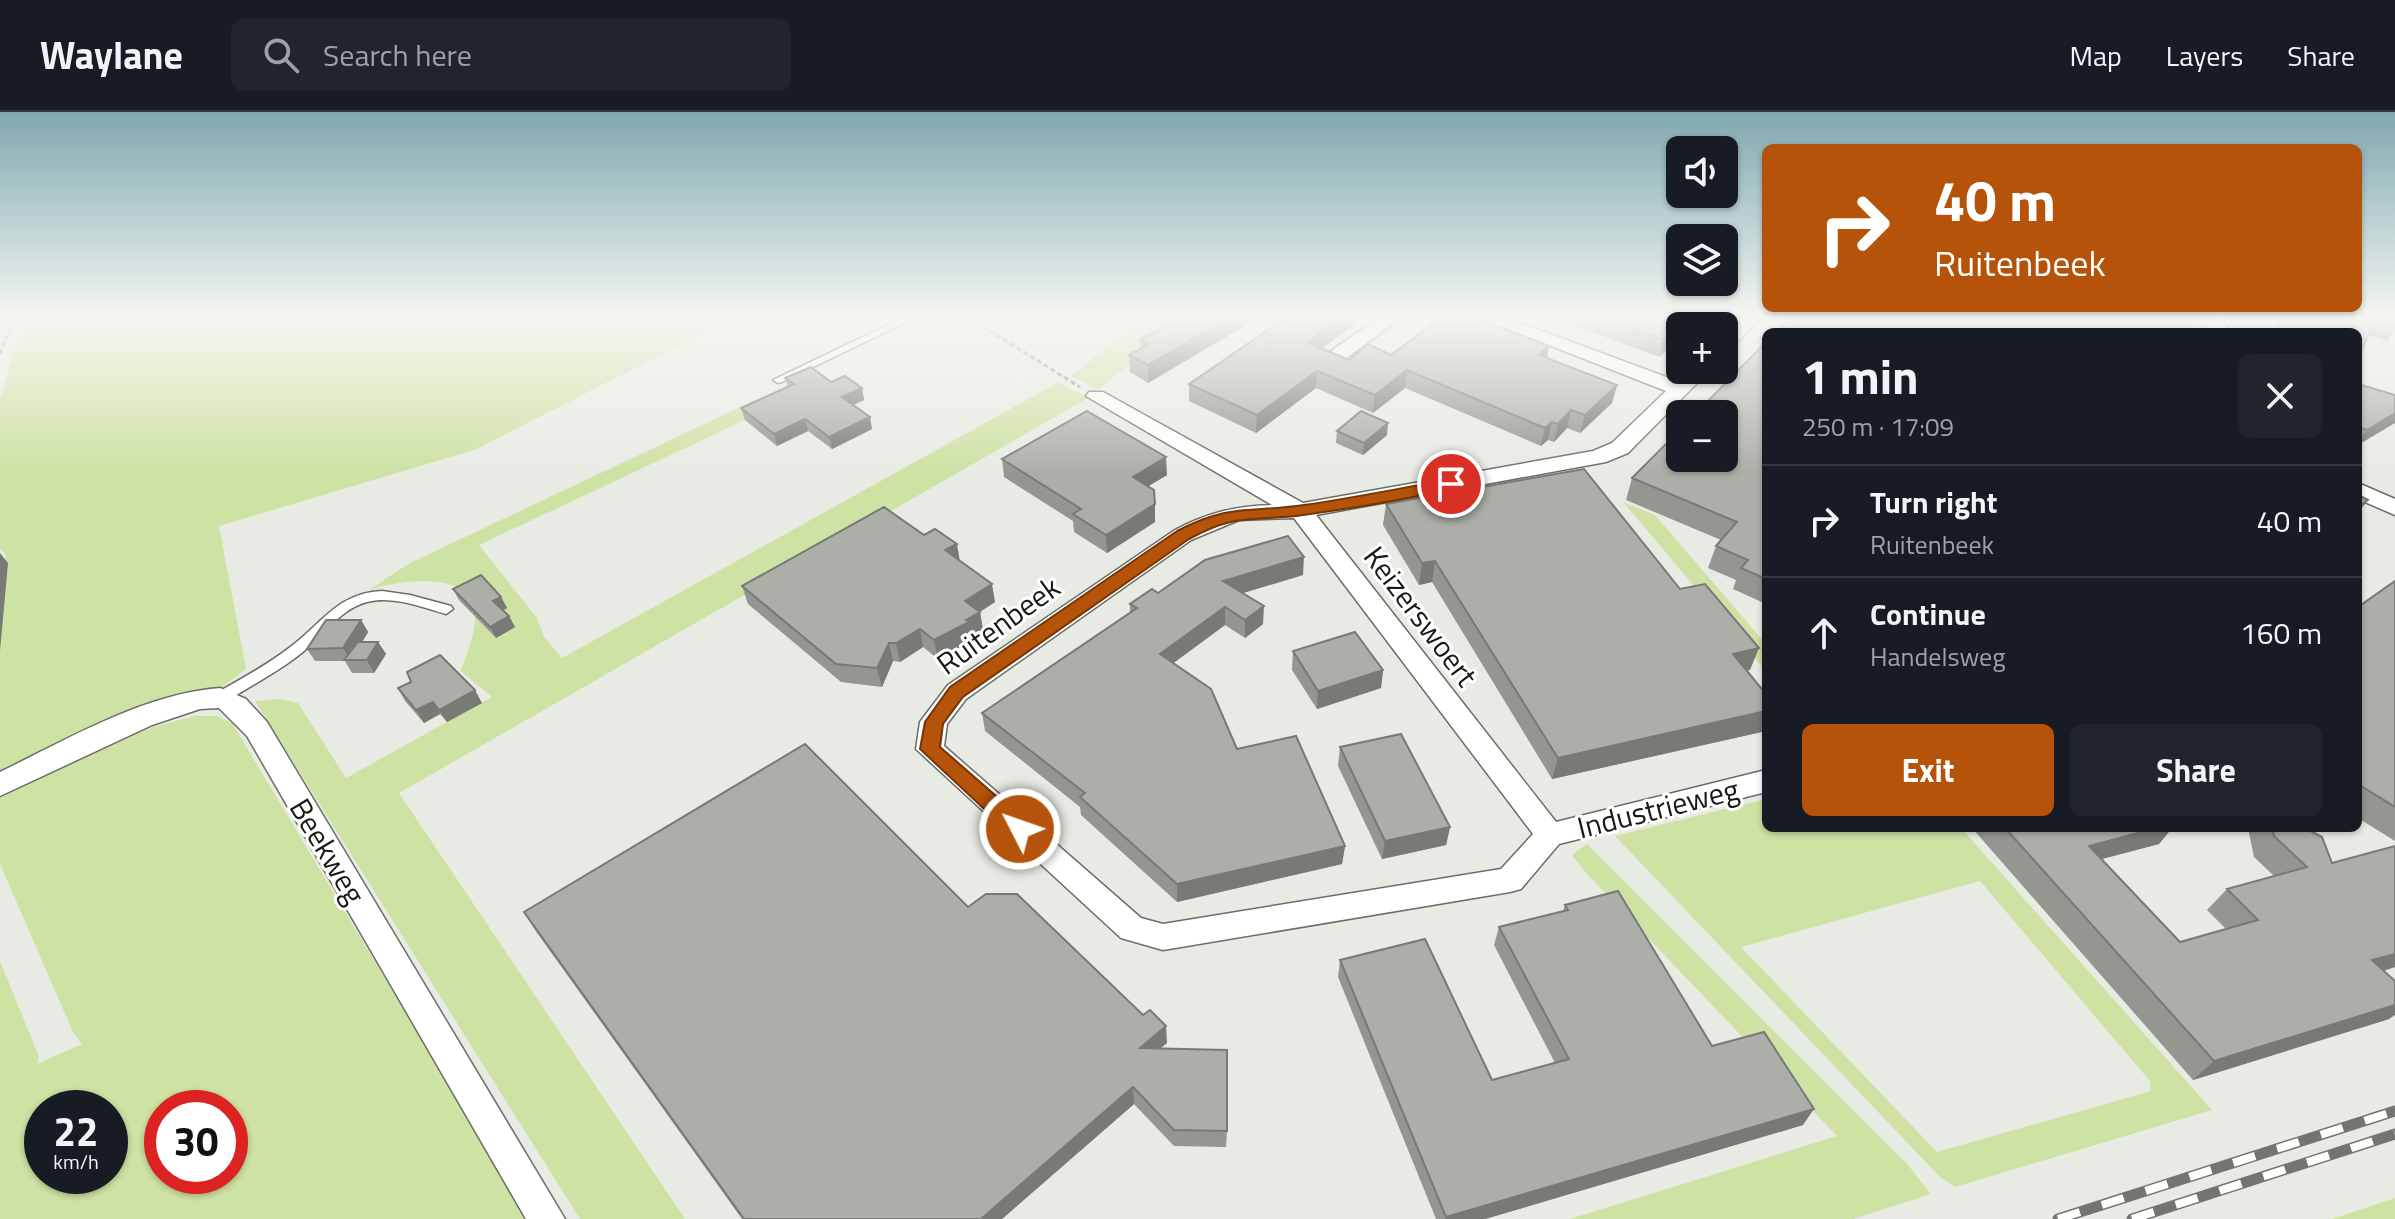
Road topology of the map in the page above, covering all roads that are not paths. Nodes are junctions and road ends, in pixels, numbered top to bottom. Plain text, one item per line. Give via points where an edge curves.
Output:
1 (800, 370) edge
2 (1627, 370) edge
3 (778, 380) dead end
4 (1687, 384) edge
5 (1681, 390) junction
6 (1096, 396) road end
7 (2362, 492) edge
8 (2395, 508) edge
9 (1300, 511) junction
10 (446, 609) dead end
11 (220, 698) junction
12 (1762, 782) edge
13 (0, 785) edge
14 (1550, 835) junction
15 (547, 1219) edge

1 - 3 lane
2 - 5 street
4 - 5 street
5 - 9 street via 1620,448 1598,457
6 - 9 street, Keizerswoert
7 - 8 street
9 - 14 street, Keizerswoert
9 - 14 street, Ruitenbeek via 1238,513 1183,535 957,692 934,722 930,749 1132,929 1163,937 1510,880
10 - 11 lane via 372,595 357,600 302,646
11 - 13 street via 137,720
11 - 15 street, Beekweg via 240,708 257,729
12 - 14 street, Industrieweg

